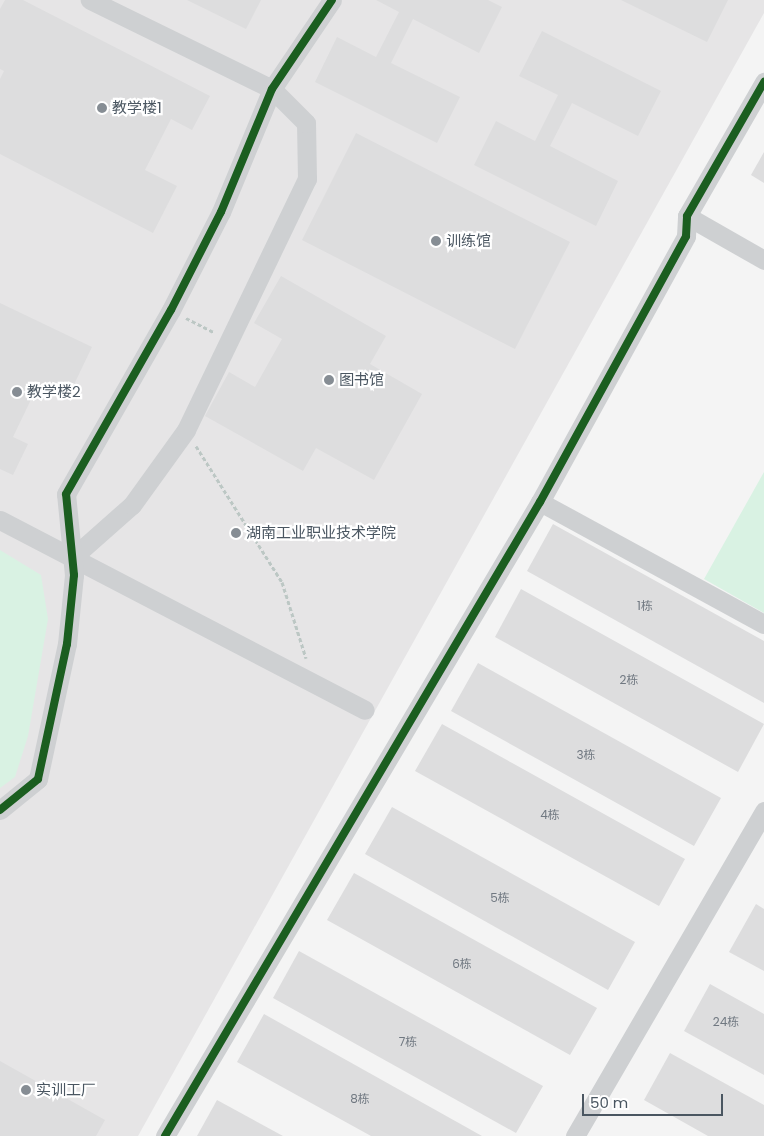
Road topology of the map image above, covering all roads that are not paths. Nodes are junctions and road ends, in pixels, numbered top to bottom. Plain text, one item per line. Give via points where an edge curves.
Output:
1 (90, 0) edge
2 (332, 0) edge
3 (764, 82) edge
4 (272, 90) junction
5 (688, 216) junction
6 (764, 260) edge
7 (540, 502) junction
8 (0, 520) edge
9 (72, 558) junction
10 (764, 624) edge
11 (365, 710) dead end
12 (0, 810) edge
13 (764, 811) edge
14 (165, 1136) edge
15 (575, 1136) edge

1 - 4 street
2 - 4 street
3 - 5 street
4 - 9 street via 221,212 171,310 66,494
4 - 9 street via 306,122 307,179 186,430 132,506
5 - 6 street
5 - 7 street via 686,236
7 - 10 street
7 - 14 street via 396,727
8 - 9 street
9 - 11 street
9 - 12 street via 67,644 38,779
13 - 15 street

